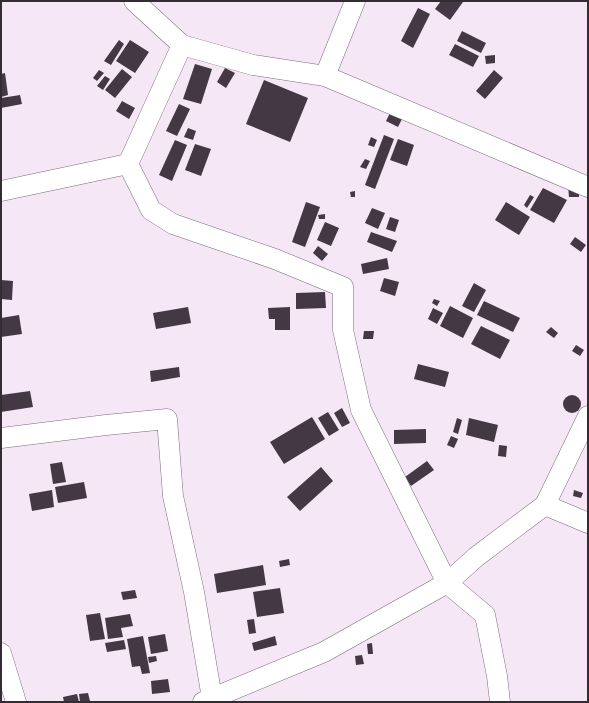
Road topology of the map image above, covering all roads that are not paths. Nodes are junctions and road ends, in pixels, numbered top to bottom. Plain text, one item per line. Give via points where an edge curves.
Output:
1 (134, 1) edge
2 (355, 1) edge
3 (182, 45) junction
4 (325, 76) junction
5 (128, 164) junction
6 (588, 187) edge
7 (1, 191) edge
8 (588, 416) edge
9 (1, 438) edge
10 (545, 505) junction
11 (588, 523) edge
12 (447, 583) junction
13 (1, 653) edge
14 (207, 700) edge
15 (16, 702) edge
16 (500, 702) edge

1 - 3 street
2 - 4 street
3 - 4 street via 253,65
3 - 5 street
4 - 6 street
5 - 7 street
5 - 12 street via 151,210 173,224 275,259 343,287 343,330 361,410
8 - 10 street
9 - 14 street via 106,424 167,420 173,496 194,592
10 - 11 street
10 - 12 street via 476,557
12 - 14 street via 324,652
12 - 16 street via 485,615
13 - 15 street

